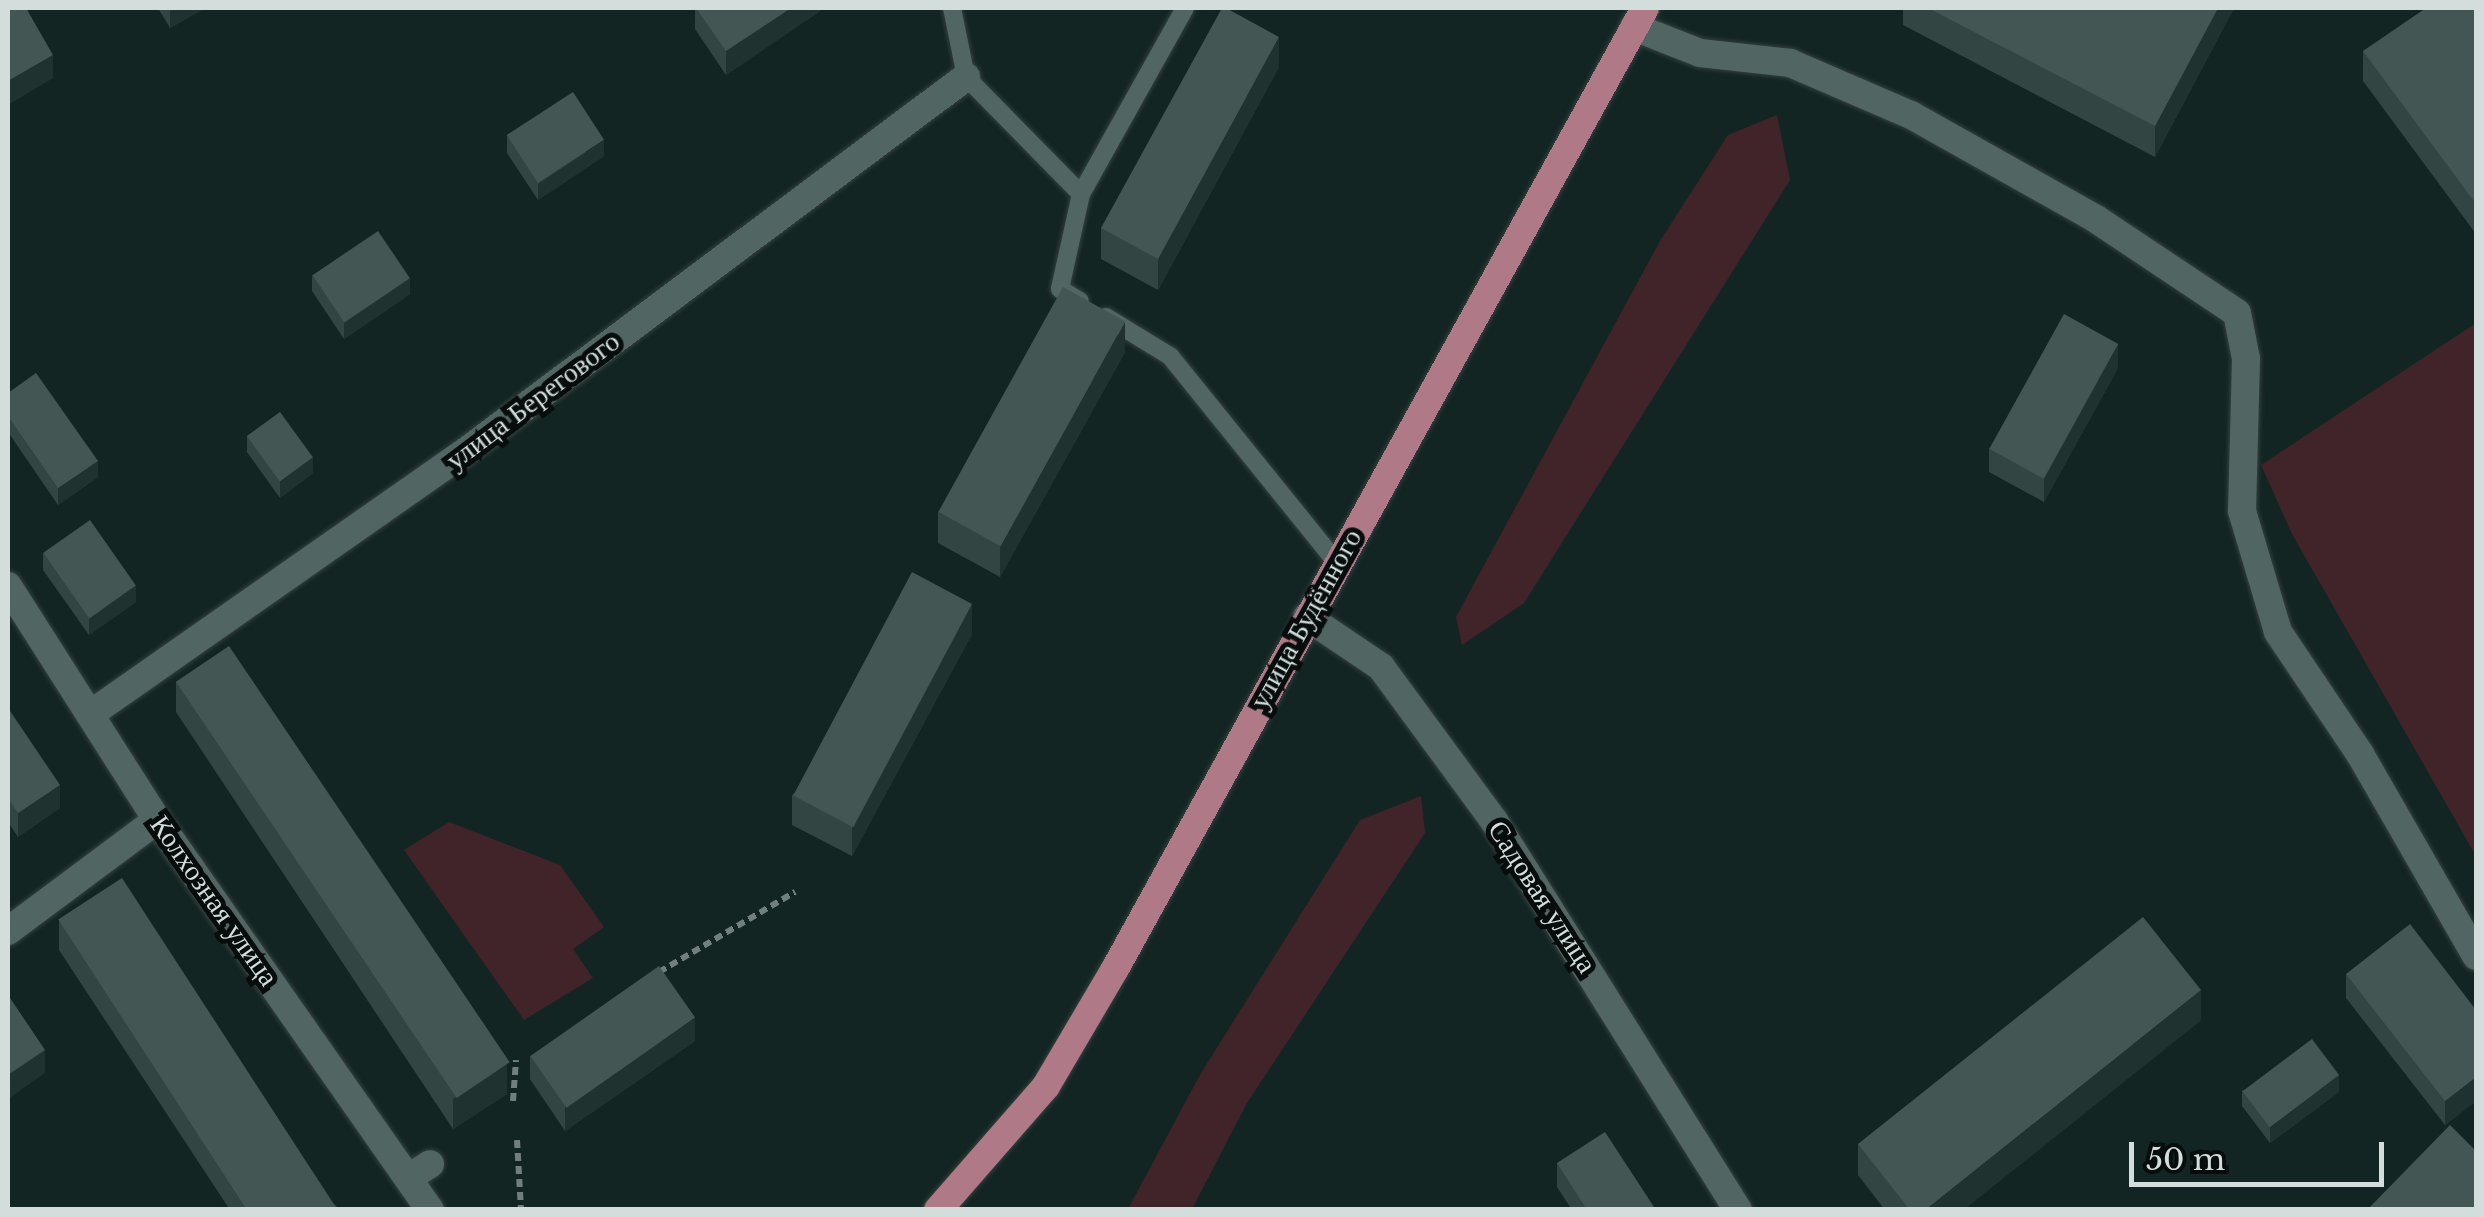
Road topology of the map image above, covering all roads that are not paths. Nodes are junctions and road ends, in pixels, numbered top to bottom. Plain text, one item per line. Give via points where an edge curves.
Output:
1 (952, 8) edge
2 (1185, 8) edge
3 (1640, 18) edge
4 (966, 77) junction
5 (1081, 194) junction
6 (1336, 562) junction
7 (8, 586) edge
8 (1307, 618) junction
9 (92, 713) junction
10 (157, 820) junction
11 (8, 931) edge
12 (2476, 956) edge
13 (430, 1210) edge
14 (938, 1210) edge
15 (1738, 1210) edge

1 - 4 lane
2 - 5 lane
3 - 6 main road, улица Будённого
3 - 12 street via 1700,53 1790,63 1911,115 2096,219 2237,313 2246,358 2242,511 2278,632 2360,754
4 - 5 lane
4 - 9 street, улица Берегового via 461,455
5 - 6 lane via 1060,289 1170,356
6 - 8 main road, улица Будённого
7 - 9 street, Колхозная улица
8 - 14 main road, улица Будённого via 1046,1086
8 - 15 street, Садовая улица via 1382,667 1494,821
9 - 10 street, Колхозная улица
10 - 11 street
10 - 13 street, Колхозная улица via 419,1171

